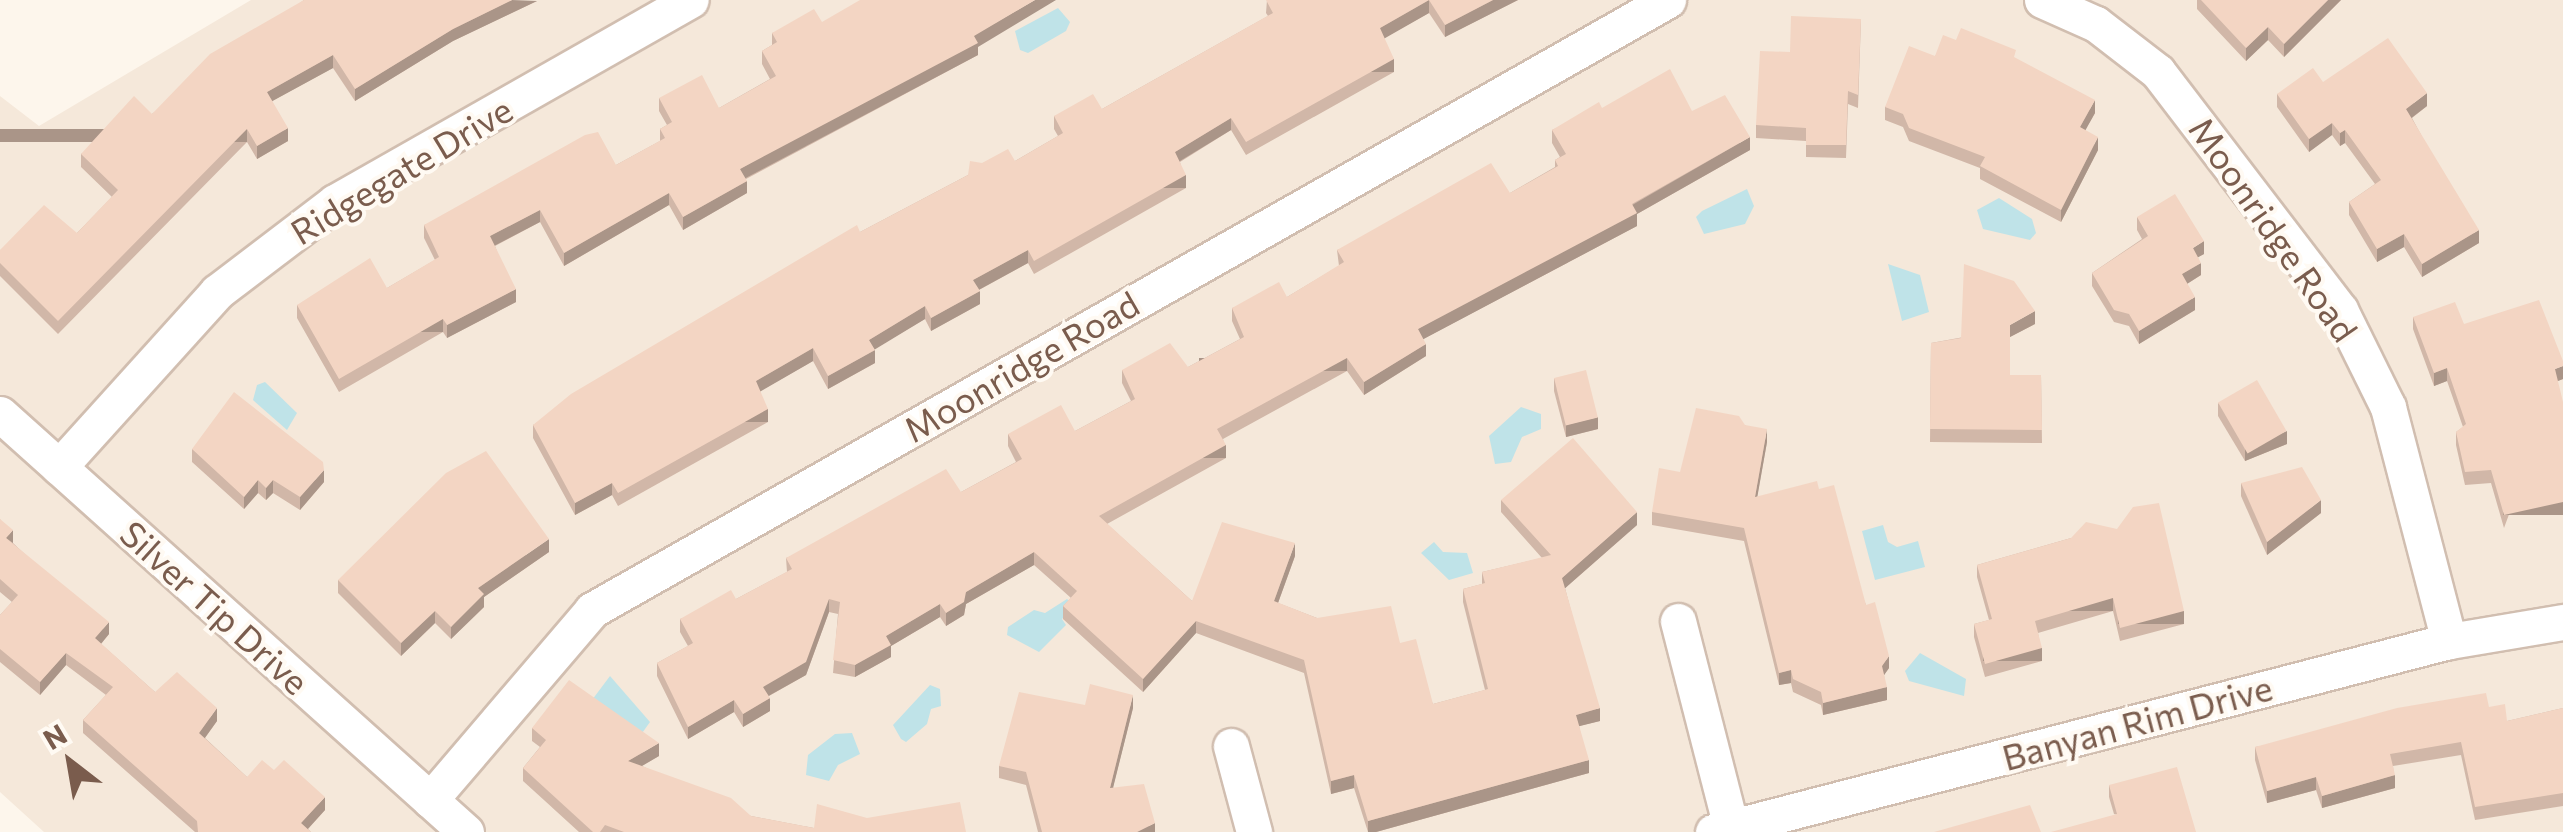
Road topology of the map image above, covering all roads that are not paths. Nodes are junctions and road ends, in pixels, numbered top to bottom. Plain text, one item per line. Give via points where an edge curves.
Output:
1 (691, 0) edge
2 (1668, 0) edge
3 (2042, 0) edge
4 (0, 414) edge
5 (58, 466) junction
6 (1678, 620) dead end
7 (2563, 622) edge
8 (2449, 640) junction
9 (1231, 746) dead end
10 (430, 800) junction
11 (1722, 830) edge
12 (466, 832) edge
13 (1254, 832) edge

1 - 5 street, Ridgegate Drive via 334,202 217,292
2 - 10 street, Moonridge Road via 592,610
3 - 8 street, Moonridge Road via 2096,24 2158,72 2340,310 2388,407
4 - 5 street, Silver Tip Drive
5 - 10 street, Silver Tip Drive
6 - 11 street
7 - 8 street, Banyan Rim Drive
8 - 11 street, Banyan Rim Drive
9 - 13 street
10 - 12 street

